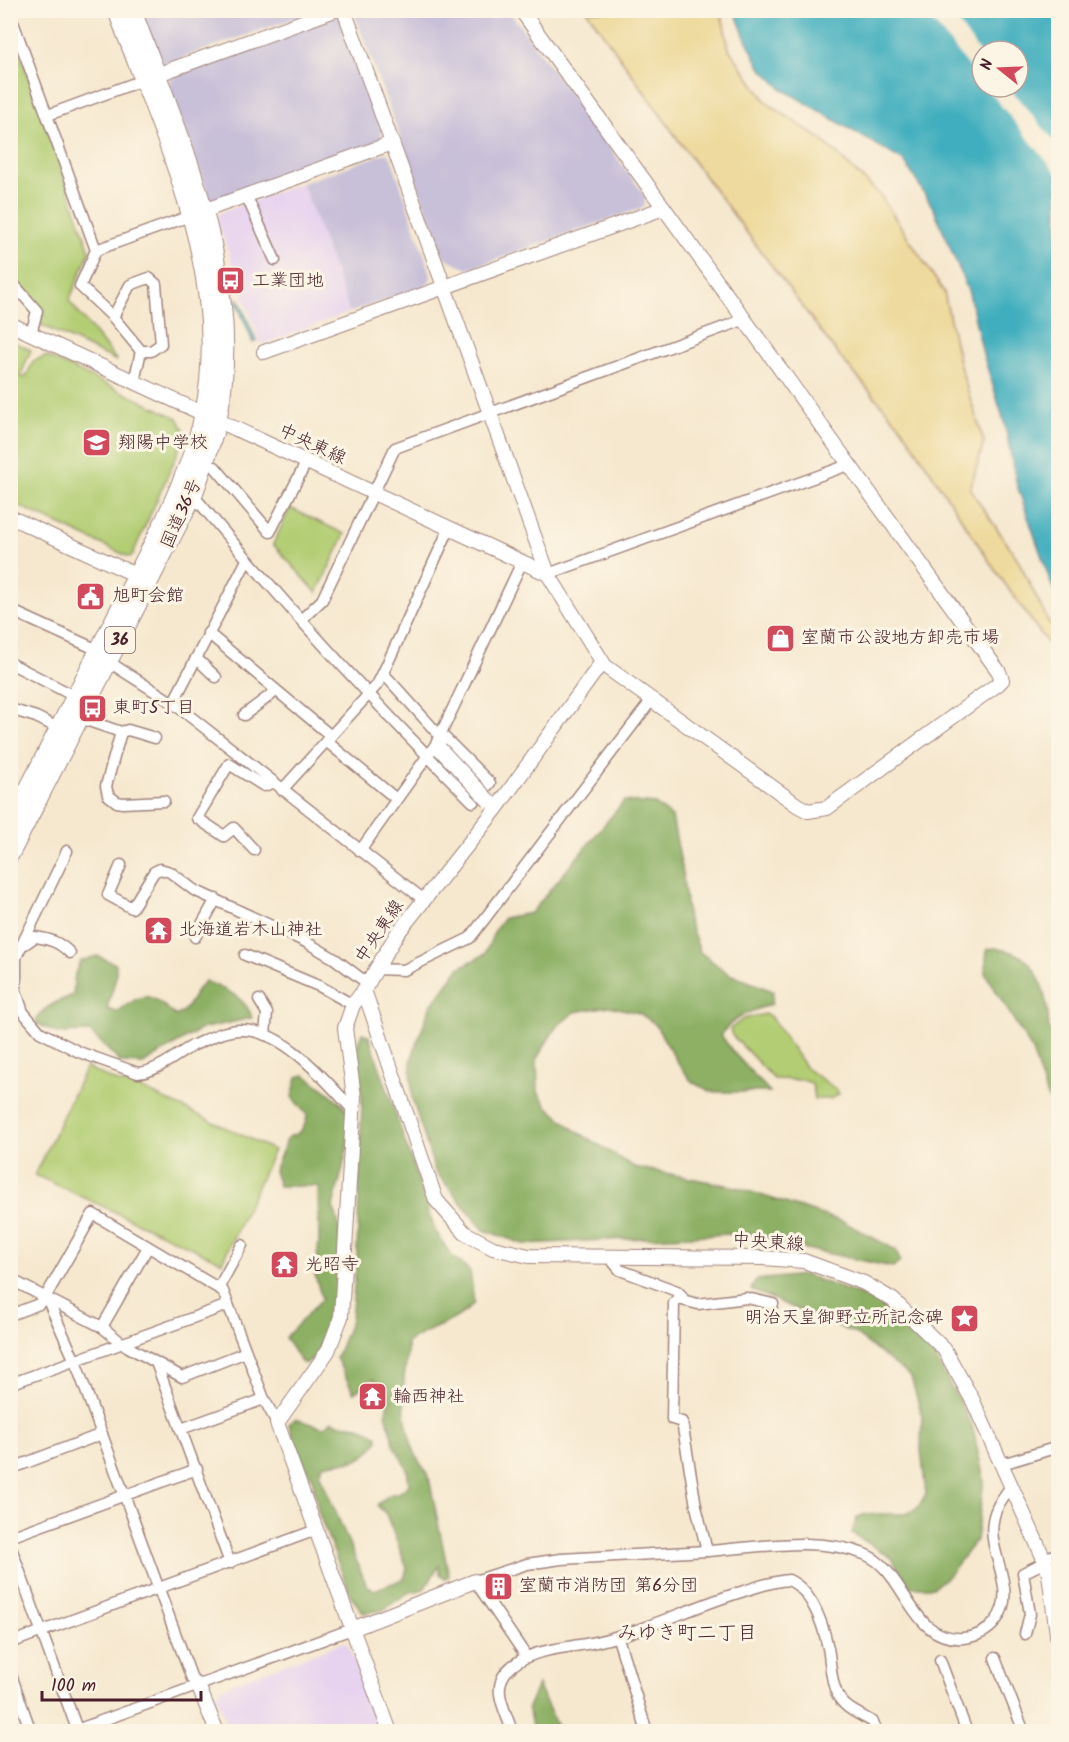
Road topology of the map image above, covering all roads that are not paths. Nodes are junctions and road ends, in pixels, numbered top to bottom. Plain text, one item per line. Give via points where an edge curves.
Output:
1 (117, 10) edge
2 (132, 10) edge
3 (336, 10) edge
4 (344, 10) edge
5 (521, 10) edge
6 (10, 14) edge
7 (149, 78) junction
8 (48, 115) junction
9 (392, 143) junction
10 (246, 195) junction
11 (664, 208) junction
12 (197, 213) junction
13 (96, 250) junction
14 (275, 260) dead end
15 (10, 280) edge
16 (444, 286) junction
17 (113, 317) junction
18 (746, 319) junction
19 (10, 324) edge
20 (31, 334) junction
21 (141, 351) junction
22 (264, 352) dead end
23 (134, 382) junction
24 (490, 412) junction
25 (210, 417) junction
26 (306, 463) junction
27 (851, 464) junction
28 (215, 467) dead end
29 (372, 494) junction
30 (193, 495) junction
31 (10, 517) edge
32 (449, 529) junction
33 (247, 560) junction
34 (522, 562) junction
35 (548, 574) junction
36 (138, 576) junction
37 (10, 610) edge
38 (300, 621) junction
39 (208, 633) junction
40 (105, 656) junction
41 (196, 658) junction
42 (602, 662) junction
43 (10, 663) edge
44 (383, 673) junction
45 (216, 677) dead end
46 (276, 691) junction
47 (368, 695) junction
48 (76, 698) junction
49 (651, 701) junction
50 (173, 703) junction
51 (10, 709) edge
52 (244, 715) dead end
53 (80, 718) junction
54 (60, 729) junction
55 (121, 732) junction
56 (155, 738) dead end
57 (329, 738) junction
58 (437, 744) junction
59 (272, 783) junction
60 (282, 790) junction
61 (395, 798) junction
62 (164, 801) dead end
63 (492, 805) junction
64 (10, 825) edge
65 (254, 850) dead end
66 (67, 851) dead end
67 (360, 851) junction
68 (10, 854) edge
69 (121, 865) dead end
70 (216, 899) junction
71 (424, 900) junction
72 (195, 937) dead end
73 (22, 946) junction
74 (70, 953) dead end
75 (245, 955) dead end
76 (374, 969) junction
77 (366, 987) junction
78 (259, 1000) dead end
79 (352, 1005) junction
80 (265, 1035) junction
81 (354, 1111) junction
82 (242, 1245) dead end
83 (148, 1247) junction
84 (610, 1258) junction
85 (10, 1279) edge
86 (219, 1287) junction
87 (46, 1296) junction
88 (678, 1299) junction
89 (773, 1304) dead end
90 (228, 1305) junction
91 (10, 1314) edge
92 (102, 1327) junction
93 (123, 1344) junction
94 (246, 1352) junction
95 (75, 1361) junction
96 (157, 1365) junction
97 (10, 1384) edge
98 (264, 1400) junction
99 (277, 1423) junction
100 (181, 1429) junction
101 (102, 1434) junction
102 (1059, 1448) edge
103 (1002, 1464) junction
104 (10, 1469) edge
105 (197, 1469) junction
106 (1012, 1485) junction
107 (124, 1494) junction
108 (316, 1530) junction
109 (10, 1537) edge
110 (10, 1545) edge
111 (707, 1551) junction
112 (1059, 1553) edge
113 (1045, 1561) junction
114 (230, 1563) junction
115 (475, 1581) junction
116 (159, 1590) junction
117 (1057, 1624) edge
118 (352, 1629) junction
119 (42, 1632) junction
120 (1025, 1634) dead end
121 (618, 1638) junction
122 (1059, 1641) edge
123 (10, 1643) edge
124 (526, 1656) junction
125 (995, 1658) dead end
126 (940, 1660) dead end
127 (10, 1672) edge
128 (198, 1685) junction
129 (31, 1731) edge
130 (76, 1731) edge
131 (217, 1731) edge
132 (390, 1731) edge
133 (512, 1731) edge
134 (647, 1731) edge
135 (877, 1731) edge
136 (967, 1731) edge
137 (1024, 1731) edge

1 - 7 highway, 国道36号 / 36
2 - 7 highway, 国道36号 / 36
3 - 7 street
4 - 9 street
5 - 11 street
6 - 8 street
7 - 8 street
7 - 12 highway, 国道36号 / 36
8 - 13 street
9 - 10 street
9 - 16 street
10 - 12 street
10 - 14 street
11 - 16 street
11 - 18 street
12 - 13 street
12 - 25 highway, 国道36号 / 36 via 216,260 225,337
13 - 17 street via 80,286
15 - 20 street via 37,311
16 - 22 street
16 - 24 street
17 - 21 street
17 - 21 street via 130,285 149,278 156,284 161,344 151,351
18 - 24 street
18 - 27 street
19 - 20 street, 中央東線
20 - 23 street, 中央東線
21 - 23 street
23 - 25 street, 中央東線
24 - 29 street via 395,448
24 - 35 street
25 - 26 street, 中央東線
25 - 30 highway, 国道36号 / 36
25 - 36 highway, 国道36号 / 36
26 - 28 street via 270,531
26 - 29 street, 中央東線
27 - 35 street
27 - 49 street via 995,663 1002,680 818,811 797,805
29 - 32 street, 中央東線
29 - 38 street via 322,600
30 - 33 street
30 - 40 highway, 国道36号 / 36
31 - 36 street
32 - 34 street, 中央東線
32 - 44 street
33 - 38 street
33 - 39 street
34 - 35 street, 中央東線
34 - 58 street
35 - 42 street
36 - 40 highway, 国道36号 / 36
37 - 40 street
38 - 47 street
39 - 41 street
39 - 46 street
40 - 48 highway, 国道36号 / 36
40 - 50 street
40 - 53 highway, 国道36号 / 36
41 - 45 street
41 - 50 street
42 - 49 street
42 - 63 street, 中央東線
43 - 48 street
44 - 47 street
44 - 58 street
46 - 52 street
46 - 57 street
47 - 57 street
47 - 58 street
48 - 54 highway, 国道36号 / 36
49 - 76 street via 470,938 404,970
50 - 59 street
51 - 54 street
53 - 55 street
53 - 68 highway, 国道36号 / 36
54 - 64 highway, 国道36号 / 36
55 - 56 street via 128,730
55 - 62 street via 106,786 108,795 123,803
57 - 60 street
57 - 61 street
58 - 58 street via 473,802 490,783
58 - 61 street
58 - 63 street, bridge
59 - 60 street
59 - 65 street via 264,786 229,764 197,818 224,836 234,828
60 - 67 street
61 - 67 street
63 - 71 street, 中央東線
66 - 73 street
67 - 71 street
69 - 70 street via 108,895 132,908 154,872 160,869
70 - 72 street
70 - 77 street via 318,948
71 - 76 street, 中央東線
73 - 74 street via 35,937 47,938
73 - 80 street via 16,957 16,991 28,1020 40,1032 128,1072 147,1073 224,1033 240,1029
75 - 79 street via 321,987
76 - 77 street, 中央東線
77 - 79 street
77 - 84 street, 中央東線 via 436,1200 450,1218 478,1241 511,1253
78 - 80 street via 267,1012
79 - 81 street via 345,1036 354,1081
80 - 81 street via 316,1071
81 - 99 street via 340,1317 328,1351
82 - 86 street
83 - 86 street
83 - 87 street via 93,1215
83 - 92 street
84 - 88 street via 620,1270 677,1291 681,1296
84 - 103 street, 中央東線 via 804,1261 864,1282 893,1300 944,1349
85 - 87 street
86 - 90 street
87 - 91 street via 39,1304
87 - 92 street
87 - 95 street
88 - 89 street via 699,1304 747,1298
88 - 111 street via 674,1303 672,1419 682,1422 686,1437
90 - 93 street
90 - 94 street
92 - 93 street
93 - 95 street
93 - 96 street
94 - 96 street via 182,1377
94 - 98 street
95 - 97 street
95 - 101 street
96 - 100 street
98 - 99 street
98 - 100 street
99 - 108 street
100 - 105 street
101 - 104 street
101 - 107 street
102 - 103 street
103 - 106 street, 中央東線
105 - 107 street
105 - 114 street
106 - 111 street via 997,1508 992,1525 1004,1604 995,1622 981,1634 968,1637 953,1638 927,1627 887,1570 868,1555 843,1546
106 - 113 street, 中央東線
107 - 109 street
107 - 116 street
108 - 114 street
108 - 118 street
110 - 119 street
111 - 115 street via 561,1559 527,1564
112 - 113 street
113 - 117 street, 中央東線
113 - 120 street via 1023,1573 1030,1614
114 - 116 street
115 - 118 street
115 - 124 street
116 - 119 street
116 - 128 street via 192,1679
117 - 122 street, 中央東線
118 - 128 street
118 - 132 street
119 - 123 street
119 - 130 street
121 - 124 street
121 - 134 street
121 - 135 street via 716,1600 789,1580 806,1592 813,1607 828,1647 837,1694 847,1707 873,1722
124 - 133 street via 499,1683 499,1695
125 - 137 street
126 - 136 street
127 - 129 street
128 - 130 street
128 - 131 street

